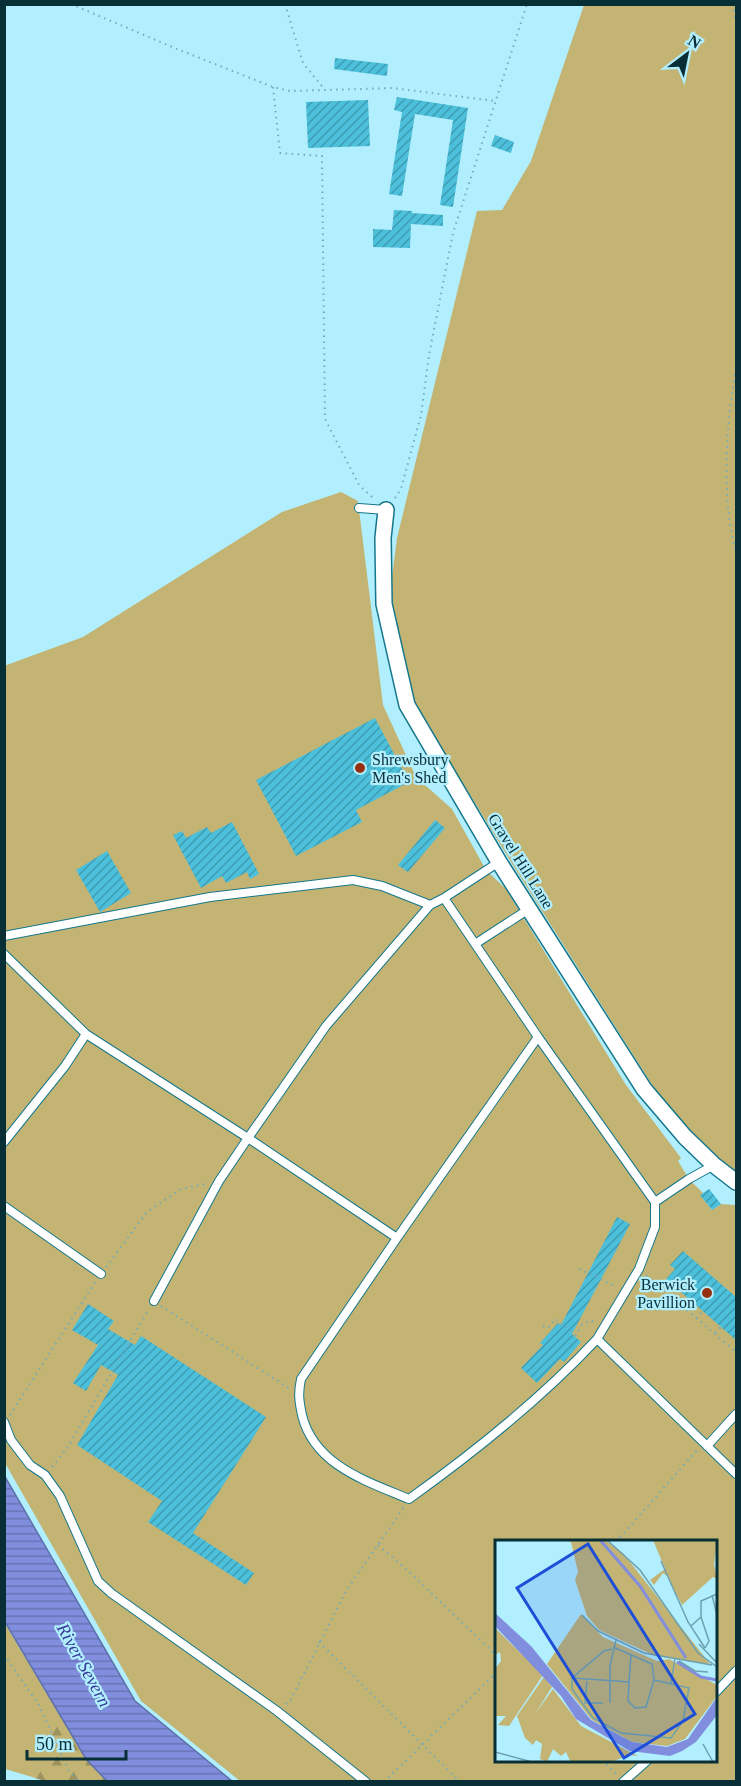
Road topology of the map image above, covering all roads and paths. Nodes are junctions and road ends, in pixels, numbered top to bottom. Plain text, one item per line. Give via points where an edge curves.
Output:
1 (72, 4) edge
2 (285, 4) edge
3 (527, 4) edge
4 (733, 4) edge
5 (736, 23) edge
6 (273, 87) junction
7 (324, 90) junction
8 (495, 101) junction
9 (736, 369) edge
10 (359, 508) dead end
11 (386, 510) junction
12 (736, 552) edge
13 (499, 862) junction
14 (444, 898) junction
15 (430, 905) junction
16 (529, 909) junction
17 (4, 936) edge
18 (475, 944) junction
19 (4, 954) edge
20 (86, 1034) junction
21 (538, 1037) junction
22 (248, 1138) junction
23 (4, 1142) edge
24 (714, 1165) junction
25 (219, 1181) junction
26 (736, 1182) edge
27 (655, 1202) junction
28 (4, 1206) edge
29 (397, 1238) junction
30 (579, 1269) dead end
31 (639, 1269) junction
32 (101, 1274) junction
33 (677, 1288) dead end
34 (627, 1292) junction
35 (671, 1295) junction
36 (154, 1301) junction
37 (703, 1311) dead end
38 (696, 1318) junction
39 (543, 1326) dead end
40 (721, 1327) dead end
41 (604, 1328) junction
42 (715, 1333) junction
43 (597, 1339) junction
44 (736, 1350) edge
45 (297, 1394) junction
46 (736, 1414) edge
47 (5, 1422) edge
48 (706, 1444) junction
49 (736, 1474) edge
50 (45, 1475) junction
51 (410, 1499) junction
52 (618, 1540) edge
53 (377, 1545) junction
54 (319, 1642) junction
55 (495, 1654) edge
56 (4, 1655) edge
57 (736, 1671) edge
58 (495, 1674) edge
59 (717, 1691) edge
60 (277, 1711) junction
61 (424, 1744) junction
62 (603, 1762) edge
63 (647, 1762) edge
64 (80, 1782) edge
65 (366, 1782) edge
66 (384, 1782) edge
67 (460, 1782) edge
68 (623, 1782) edge

1 - 6 path
2 - 7 path via 303,63
3 - 8 path
4 - 5 path
6 - 7 path
6 - 11 path via 280,153 322,156 325,419 359,485
7 - 8 path via 393,88
8 - 11 path via 453,233 410,457 401,489
9 - 12 path via 729,417 728,504
10 - 11 lane
11 - 13 street, Gravel Hill Lane via 384,604 407,705
13 - 14 lane
13 - 16 street, Gravel Hill Lane
14 - 15 lane
14 - 18 lane
15 - 17 lane via 382,886 353,880 210,897
15 - 22 lane via 326,1026
16 - 18 lane
16 - 24 street, Gravel Hill Lane via 644,1089
18 - 21 lane
19 - 20 lane
20 - 22 lane
20 - 23 lane
21 - 27 lane
21 - 29 lane
22 - 25 lane
22 - 29 lane
24 - 26 street, Gravel Hill Lane
24 - 27 lane
25 - 32 path via 182,1189 147,1212
25 - 36 lane
27 - 31 lane via 655,1227
28 - 32 lane
29 - 45 lane via 307,1370
30 - 34 path
31 - 34 lane
31 - 35 path
32 - 47 path
33 - 35 path
34 - 41 lane
35 - 38 path
36 - 45 path
36 - 50 path via 66,1450
37 - 38 path
38 - 42 path
39 - 41 path via 548,1328 555,1319 576,1335 591,1320
40 - 42 path
41 - 43 lane
42 - 44 path
43 - 48 lane
43 - 51 lane via 567,1371 481,1446
45 - 51 lane via 305,1428 325,1456 355,1476
46 - 48 lane
47 - 50 lane via 11,1440 30,1465
48 - 49 lane
48 - 52 path
50 - 60 lane via 60,1496 98,1581
51 - 53 path
53 - 54 path
53 - 55 path
54 - 60 path via 290,1701
54 - 61 path
56 - 64 path via 39,1705 69,1772
57 - 59 lane
58 - 61 path
60 - 65 lane
61 - 66 path
61 - 67 path
62 - 68 path
63 - 68 lane

